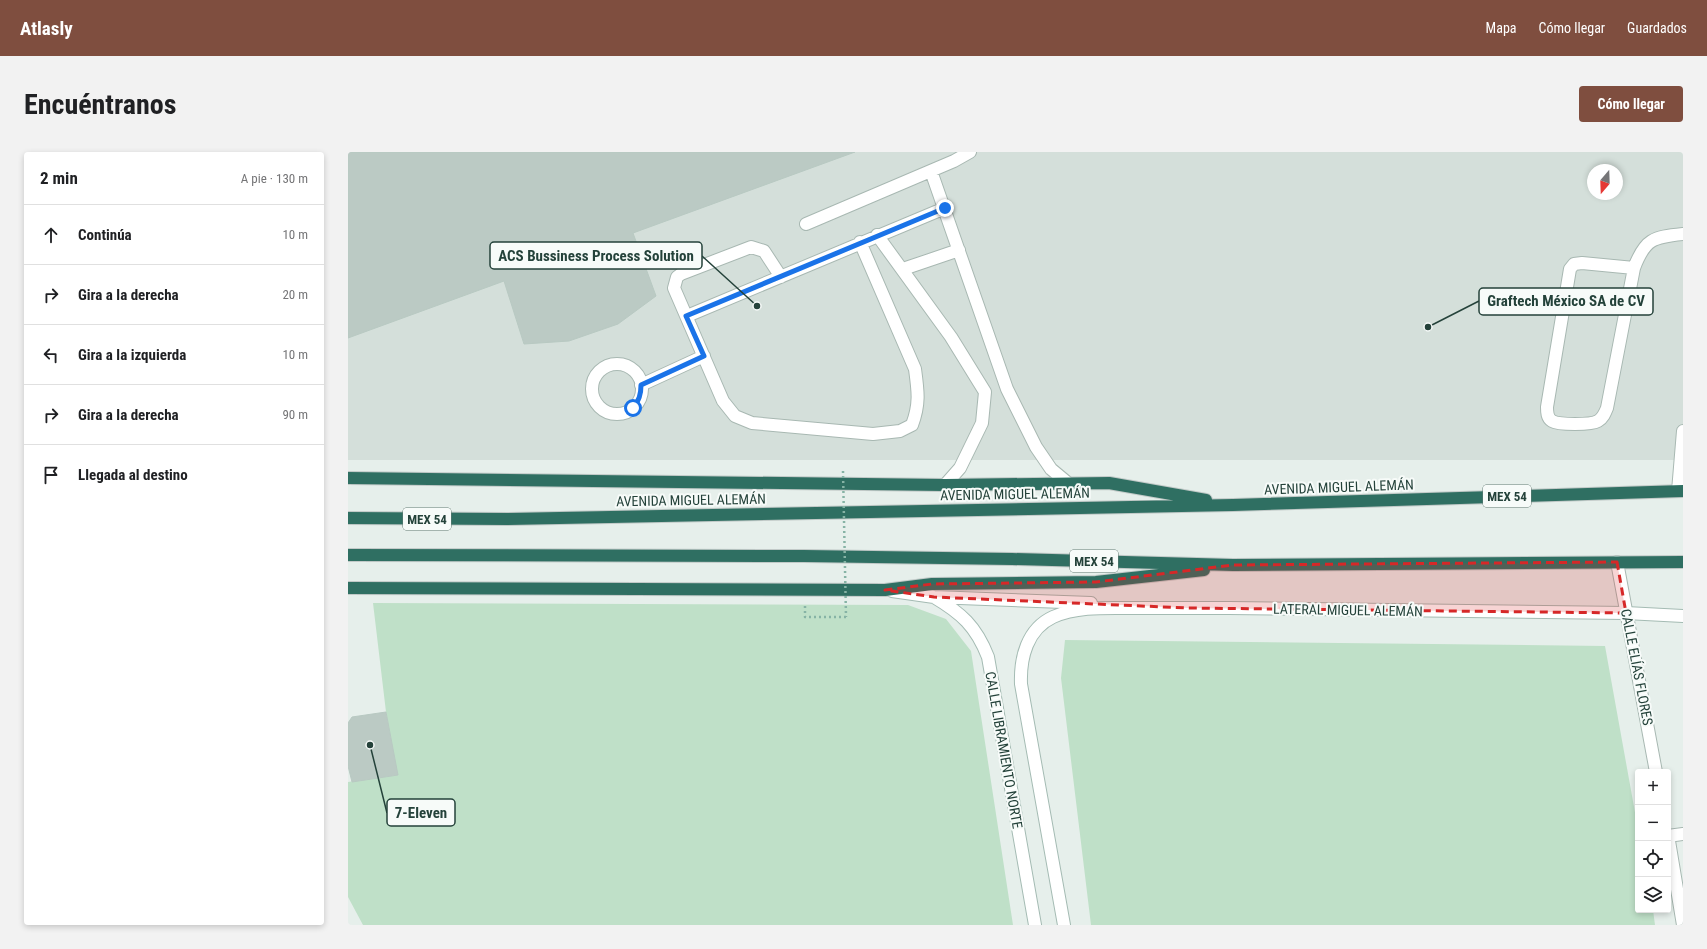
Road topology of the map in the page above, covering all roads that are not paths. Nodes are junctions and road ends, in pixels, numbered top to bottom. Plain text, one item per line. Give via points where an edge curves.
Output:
1 (970, 152) edge
2 (931, 170) junction
3 (945, 208) junction
4 (806, 224) dead end
5 (1683, 234) edge
6 (877, 235) junction
7 (860, 242) junction
8 (959, 250) junction
9 (1634, 268) junction
10 (903, 269) junction
11 (781, 277) junction
12 (686, 316) junction
13 (704, 356) junction
14 (641, 385) junction
15 (1007, 389) junction
16 (985, 392) junction
17 (1683, 431) edge
18 (348, 478) edge
19 (946, 484) junction
20 (1069, 484) junction
21 (1680, 491) edge
22 (1233, 505) junction
23 (348, 518) edge
24 (348, 555) edge
25 (1617, 562) junction
26 (1683, 562) edge
27 (1233, 565) junction
28 (348, 588) edge
29 (885, 590) junction
30 (934, 597) junction
31 (1188, 608) junction
32 (1626, 613) junction
33 (1683, 616) edge
34 (1027, 645) joint
35 (1655, 769) edge
36 (1683, 834) edge
37 (1671, 836) edge
38 (1669, 841) edge
39 (1683, 924) edge
40 (1035, 925) edge
41 (1064, 925) edge

1 - 2 street
2 - 3 street
2 - 4 street
3 - 6 street
3 - 8 street
5 - 9 street via 1660,236 1649,241 1640,252
6 - 7 street
6 - 10 street
7 - 11 street
7 - 13 street via 915,369 918,409 912,425 900,431 873,434 752,423 735,416 723,401
8 - 10 street
8 - 15 street
9 - 9 street via 1607,408 1603,417 1588,424 1551,421 1547,416 1547,407 1570,269 1574,264 1582,263
10 - 16 street via 951,337
11 - 12 street
11 - 12 street via 764,252 751,247 681,274 677,277 674,288
12 - 13 street
13 - 14 street
14 - 14 street via 633,370 625,365 608,365 595,376 592,393 600,408 616,414 633,408 641,393
15 - 16 street
15 - 20 street via 1036,447 1051,469
16 - 19 street via 982,422 960,468
17 - 21 street
18 - 19 highway
19 - 20 highway
20 - 22 highway via 1109,483
21 - 22 highway, AVENIDA MIGUEL ALEMÁN / MEX 54
22 - 23 highway, AVENIDA MIGUEL ALEMÁN / MEX 54 via 507,519
24 - 27 highway, MEX 54 via 804,556
25 - 26 highway, MEX 54
25 - 27 highway, MEX 54
25 - 32 street, CALLE ELÍAS FLORES
27 - 29 highway via 1172,575 1096,582 932,584
28 - 29 highway
29 - 30 street
30 - 31 street
30 - 40 street, CALLE LIBRAMIENTO NORTE via 969,622 988,657
31 - 32 street, LATERAL MIGUEL ALEMÁN
31 - 34 street, LATERAL MIGUEL ALEMÁN via 1102,609 1063,613 1042,623
32 - 33 street, LATERAL MIGUEL ALEMÁN
32 - 35 street, CALLE ELÍAS FLORES
34 - 41 street, CALLE LIBRAMIENTO NORTE via 1020,666 1021,684
36 - 37 street
38 - 39 street

